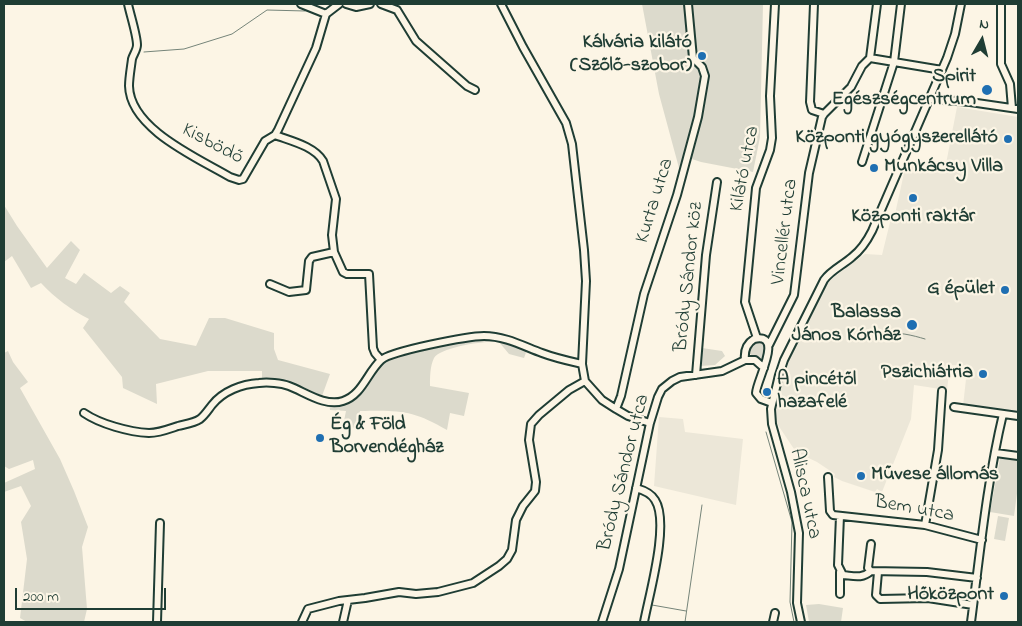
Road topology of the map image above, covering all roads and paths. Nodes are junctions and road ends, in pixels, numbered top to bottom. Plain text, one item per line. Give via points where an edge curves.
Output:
1 (128, 4) edge
2 (301, 4) edge
3 (339, 4) edge
4 (346, 4) edge
5 (370, 4) edge
6 (381, 4) edge
7 (501, 4) edge
8 (688, 4) edge
9 (775, 4) edge
10 (814, 4) edge
11 (877, 4) edge
12 (901, 4) edge
13 (961, 4) edge
14 (1001, 4) edge
15 (326, 14) junction
16 (870, 58) junction
17 (894, 62) junction
18 (942, 70) junction
19 (475, 90) dead end
20 (929, 99) junction
21 (1015, 109) edge
22 (823, 116) junction
23 (275, 135) junction
24 (862, 162) dead end
25 (716, 182) dead end
26 (334, 252) junction
27 (270, 284) dead end
28 (757, 338) junction
29 (769, 345) junction
30 (382, 360) junction
31 (745, 360) junction
32 (582, 364) junction
33 (764, 368) junction
34 (696, 375) junction
35 (584, 381) junction
36 (942, 391) dead end
37 (772, 403) junction
38 (954, 407) dead end
39 (616, 410) junction
40 (84, 413) dead end
41 (1003, 414) junction
42 (1018, 416) edge
43 (650, 423) junction
44 (996, 453) junction
45 (1018, 456) edge
46 (828, 477) dead end
47 (636, 488) junction
48 (840, 516) junction
49 (160, 523) dead end
50 (925, 525) junction
51 (982, 540) junction
52 (871, 544) dead end
53 (840, 570) junction
54 (871, 572) junction
55 (878, 572) junction
56 (977, 578) junction
57 (840, 594) dead end
58 (348, 600) junction
59 (973, 605) junction
60 (775, 613) dead end
61 (157, 622) edge
62 (302, 622) edge
63 (343, 622) edge
64 (602, 622) edge
65 (644, 622) edge
66 (773, 622) edge
67 (801, 622) edge
68 (971, 622) edge

1 - 23 street, Kisbödő via 137,45 132,58 130,91 135,107 158,133 239,180 243,179 265,141
2 - 15 street
3 - 15 street
4 - 5 street via 356,7
6 - 19 street via 397,10 416,41
7 - 32 street via 566,124 572,144 586,281
8 - 39 street, Kurta utca via 692,58 702,67 704,76 698,118 677,195 644,294
9 - 28 street, Kilátó utca via 770,96 772,138 756,188 745,302
10 - 22 street via 810,102 812,110
11 - 16 street
12 - 17 street
13 - 18 street, Alisca utca via 955,34
14 - 21 street via 1001,64 1010,84
15 - 23 street, Kisbödő via 316,48
16 - 17 street
16 - 22 street via 851,87
17 - 18 street
17 - 24 street
18 - 20 street, Alisca utca
20 - 21 street
20 - 37 street, Alisca utca via 872,231 854,256 828,275 817,292 784,360
22 - 29 street, Vincellér utca via 809,173 794,295
23 - 26 street via 320,155 336,199 332,235
25 - 34 street, Bródy Sándor köz
26 - 27 street via 308,261 306,290 289,292
26 - 30 street via 343,272 370,274 373,348
28 - 29 street via 766,340
28 - 31 street via 747,346
29 - 33 street, Vincellér utca
30 - 32 street via 401,351 483,336 518,342 541,353
30 - 40 street via 359,390 342,402 325,401 286,385 259,383 230,390 195,422 155,432 109,425
31 - 33 street via 755,360
31 - 34 street, Bródy Sándor utca via 722,371
32 - 35 street
33 - 37 street, Vincellér utca via 756,393
34 - 43 street, Bródy Sándor utca via 680,377 662,389
35 - 39 street
35 - 58 street via 531,424 528,440 535,490 516,520 512,550 507,559 473,583 438,592 399,592
36 - 50 street via 938,450
37 - 67 street, Alisca utca via 772,424 799,533 797,603
38 - 41 street
39 - 43 street
41 - 42 street
41 - 44 street
43 - 47 street, Bródy Sándor utca
44 - 45 street
44 - 51 street
46 - 48 street via 830,511
47 - 64 street, Bródy Sándor utca via 619,569
47 - 65 street via 656,500 662,526
48 - 50 street, Bem utca
48 - 53 street
49 - 61 street
50 - 51 street, Bem utca
51 - 56 street
52 - 54 street via 868,568
53 - 54 street via 843,575 860,577
53 - 57 street
54 - 55 street
55 - 56 street via 927,572
55 - 59 street via 876,595 880,599 928,598
56 - 59 street
58 - 62 street via 308,609
58 - 63 street
59 - 68 street
60 - 66 street

